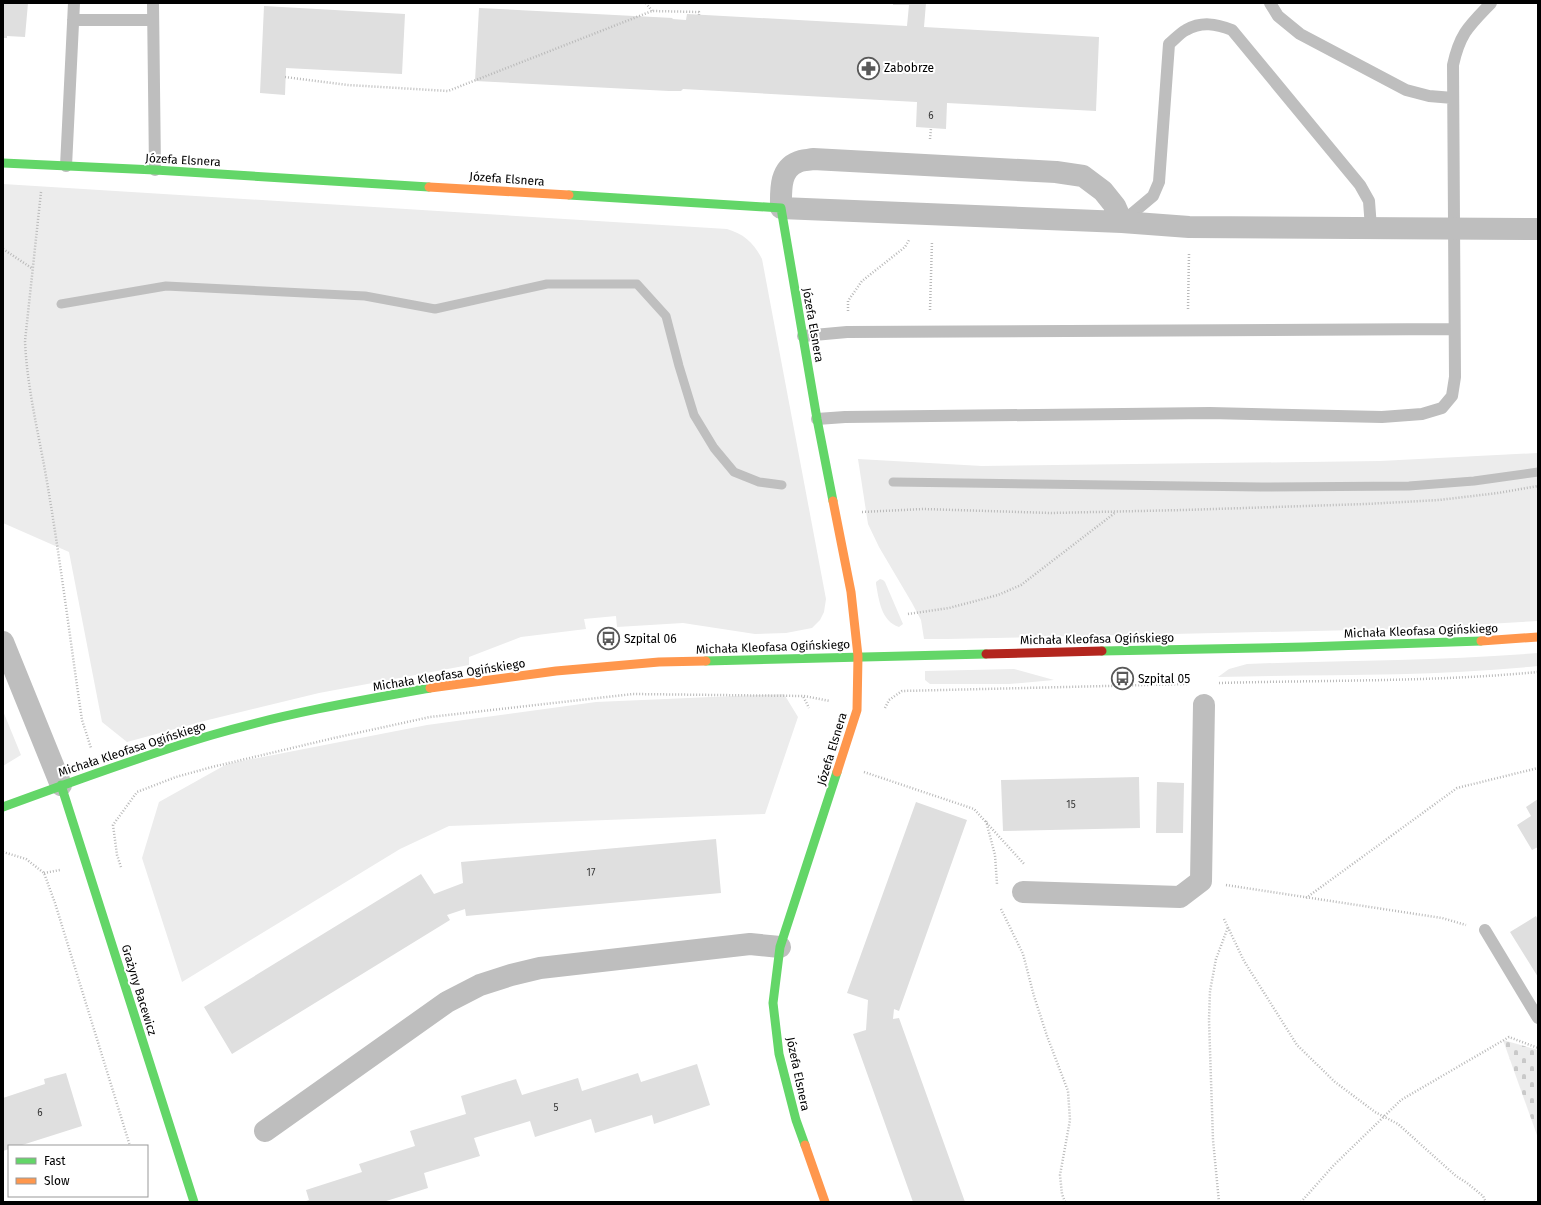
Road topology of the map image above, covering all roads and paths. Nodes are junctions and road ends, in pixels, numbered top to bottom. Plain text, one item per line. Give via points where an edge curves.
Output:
1 (74, 3) edge
2 (153, 3) edge
3 (646, 3) edge
4 (1270, 3) edge
5 (1491, 3) edge
6 (652, 11) junction
7 (699, 15) dead end
8 (73, 20) junction
9 (153, 20) junction
10 (285, 77) dead end
11 (1453, 98) junction
12 (3, 163) edge
13 (44, 165) junction
14 (66, 166) junction
15 (155, 170) junction
16 (780, 208) junction
17 (925, 214) junction
18 (1122, 222) junction
19 (1189, 227) junction
20 (1371, 228) junction
21 (1455, 228) junction
22 (1538, 229) edge
23 (3, 249) edge
24 (33, 269) junction
25 (848, 314) dead end
26 (1454, 329) junction
27 (1188, 330) junction
28 (803, 336) junction
29 (817, 419) junction
30 (1538, 486) edge
31 (860, 512) dead end
32 (1117, 512) junction
33 (908, 614) dead end
34 (1538, 637) edge
35 (3, 642) edge
36 (858, 656) junction
37 (1538, 672) edge
38 (1216, 683) dead end
39 (1192, 684) dead end
40 (1204, 705) dead end
41 (809, 708) dead end
42 (882, 713) dead end
43 (92, 752) dead end
44 (1538, 768) edge
45 (863, 772) dead end
46 (61, 785) junction
47 (3, 806) edge
48 (986, 821) junction
49 (3, 852) edge
50 (1025, 865) dead end
51 (120, 867) dead end
52 (55, 871) dead end
53 (44, 872) junction
54 (1201, 881) junction
55 (997, 885) dead end
56 (1023, 892) dead end
57 (1306, 898) junction
58 (999, 904) dead end
59 (1224, 919) dead end
60 (1228, 927) junction
61 (1485, 930) joint
62 (780, 947) junction
63 (1538, 1018) edge
64 (1538, 1048) edge
65 (1384, 1117) junction
66 (265, 1131) dead end
67 (130, 1145) edge
68 (191, 1201) edge
69 (825, 1202) edge
70 (1065, 1202) edge
71 (1219, 1202) edge
72 (1301, 1202) edge
73 (1486, 1202) edge

1 - 8 lane
2 - 9 lane
3 - 6 path
4 - 11 lane via 1278,16 1300,34 1406,90 1429,96
5 - 11 lane via 1465,30 1457,47 1453,65
6 - 7 path via 699,12
6 - 10 path via 448,91 348,85
8 - 9 lane
8 - 14 lane
9 - 15 lane
11 - 21 lane
12 - 13 street, Józefa Elsnera
13 - 14 street, Józefa Elsnera
13 - 24 path
14 - 15 street, Józefa Elsnera
15 - 16 street, Józefa Elsnera
16 - 17 street
16 - 18 street via 782,183 788,169 798,162 813,159 1056,172 1083,176 1104,191
16 - 28 street, Józefa Elsnera
17 - 18 street
17 - 25 path via 905,246 862,281 848,301
18 - 19 street
18 - 20 lane via 1153,196 1159,182 1169,44 1186,30 1216,24 1232,30 1360,184 1369,201
19 - 20 street
19 - 27 path
20 - 21 street
21 - 22 street
21 - 26 lane
23 - 24 path
24 - 43 path via 25,341 26,365 46,476 82,720
26 - 27 lane
26 - 29 lane via 1456,377 1452,396 1442,408 1422,414 1382,417 1210,413
27 - 28 lane via 847,332
28 - 29 street, Józefa Elsnera
29 - 36 street, Józefa Elsnera via 851,592
30 - 32 path via 1439,500
31 - 32 path via 923,509 1051,513
32 - 33 path via 1021,584 998,595 949,608
34 - 36 street, Michała Kleofasa Ogińskiego via 1320,646
35 - 46 street
36 - 46 street, Michała Kleofasa Ogińskiego via 660,662 556,671 434,687 322,708 212,735
36 - 62 street, Józefa Elsnera via 857,710
37 - 38 path via 1406,679
39 - 42 path via 902,691 889,700
40 - 54 street
41 - 51 path via 803,696 633,694 430,717 334,738 212,767 137,792 113,825
44 - 57 path via 1457,788
45 - 48 path via 974,809
46 - 47 street, Michała Kleofasa Ogińskiego
46 - 68 street, Grażyny Bacewicz
48 - 50 path
48 - 55 path via 995,855
49 - 53 path via 26,859
52 - 53 path
53 - 67 path
54 - 56 street via 1180,897
54 - 57 path
57 - 61 path via 1442,918
58 - 70 path via 1023,954 1047,1036 1068,1091 1070,1120 1060,1175
59 - 60 path
60 - 65 path via 1244,961 1296,1045 1335,1082
60 - 71 path via 1216,959 1208,1020 1213,1140
61 - 63 lane
62 - 66 street via 750,944 548,967 480,985 447,1002
62 - 69 street, Józefa Elsnera via 774,1003 780,1054 796,1120
64 - 65 path via 1509,1037 1401,1100
65 - 72 path via 1334,1164
65 - 73 path via 1398,1124 1456,1176 1483,1196

